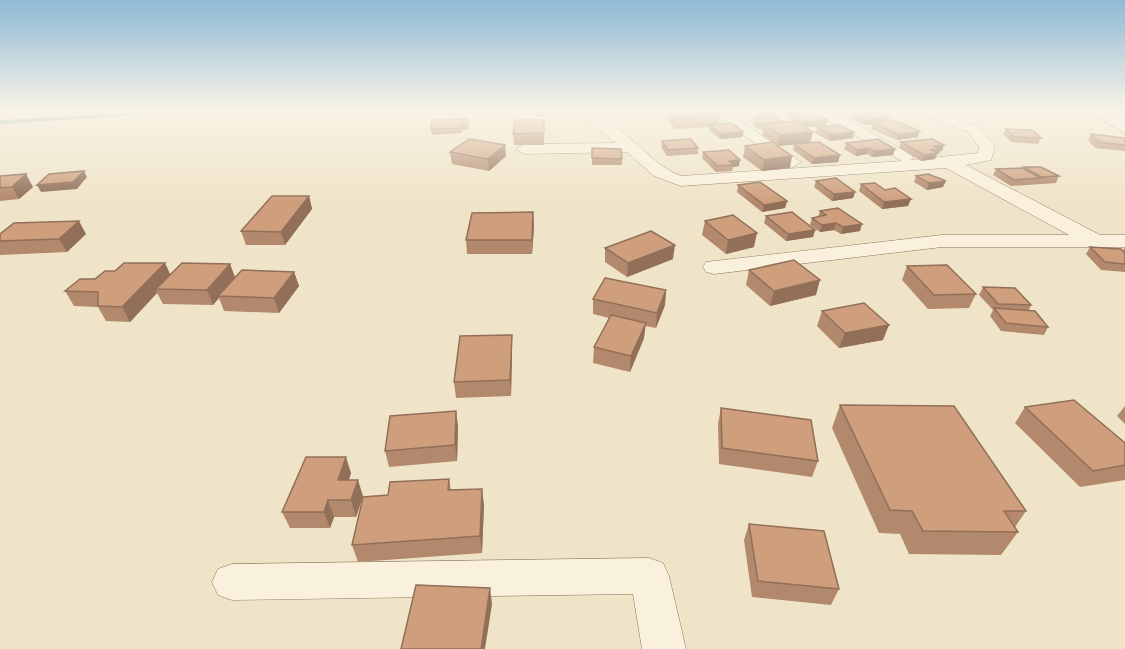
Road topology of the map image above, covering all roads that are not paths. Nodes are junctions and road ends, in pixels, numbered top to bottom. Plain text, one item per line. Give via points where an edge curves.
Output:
1 (624, 142) edge
2 (762, 142) edge
3 (877, 142) edge
4 (983, 142) edge
5 (631, 147) junction
6 (524, 149) edge
7 (949, 163) junction
8 (918, 165) junction
9 (811, 173) junction
10 (1125, 241) edge
11 (1096, 242) junction
12 (714, 267) dead end
13 (232, 582) dead end
14 (664, 649) edge

1 - 5 street
2 - 9 street
3 - 8 street
4 - 7 street via 987,147 985,157
5 - 6 street
5 - 9 street via 658,171 681,181
7 - 8 street
7 - 11 street
8 - 9 street
10 - 11 street
11 - 12 street via 942,241
13 - 14 street via 649,576

